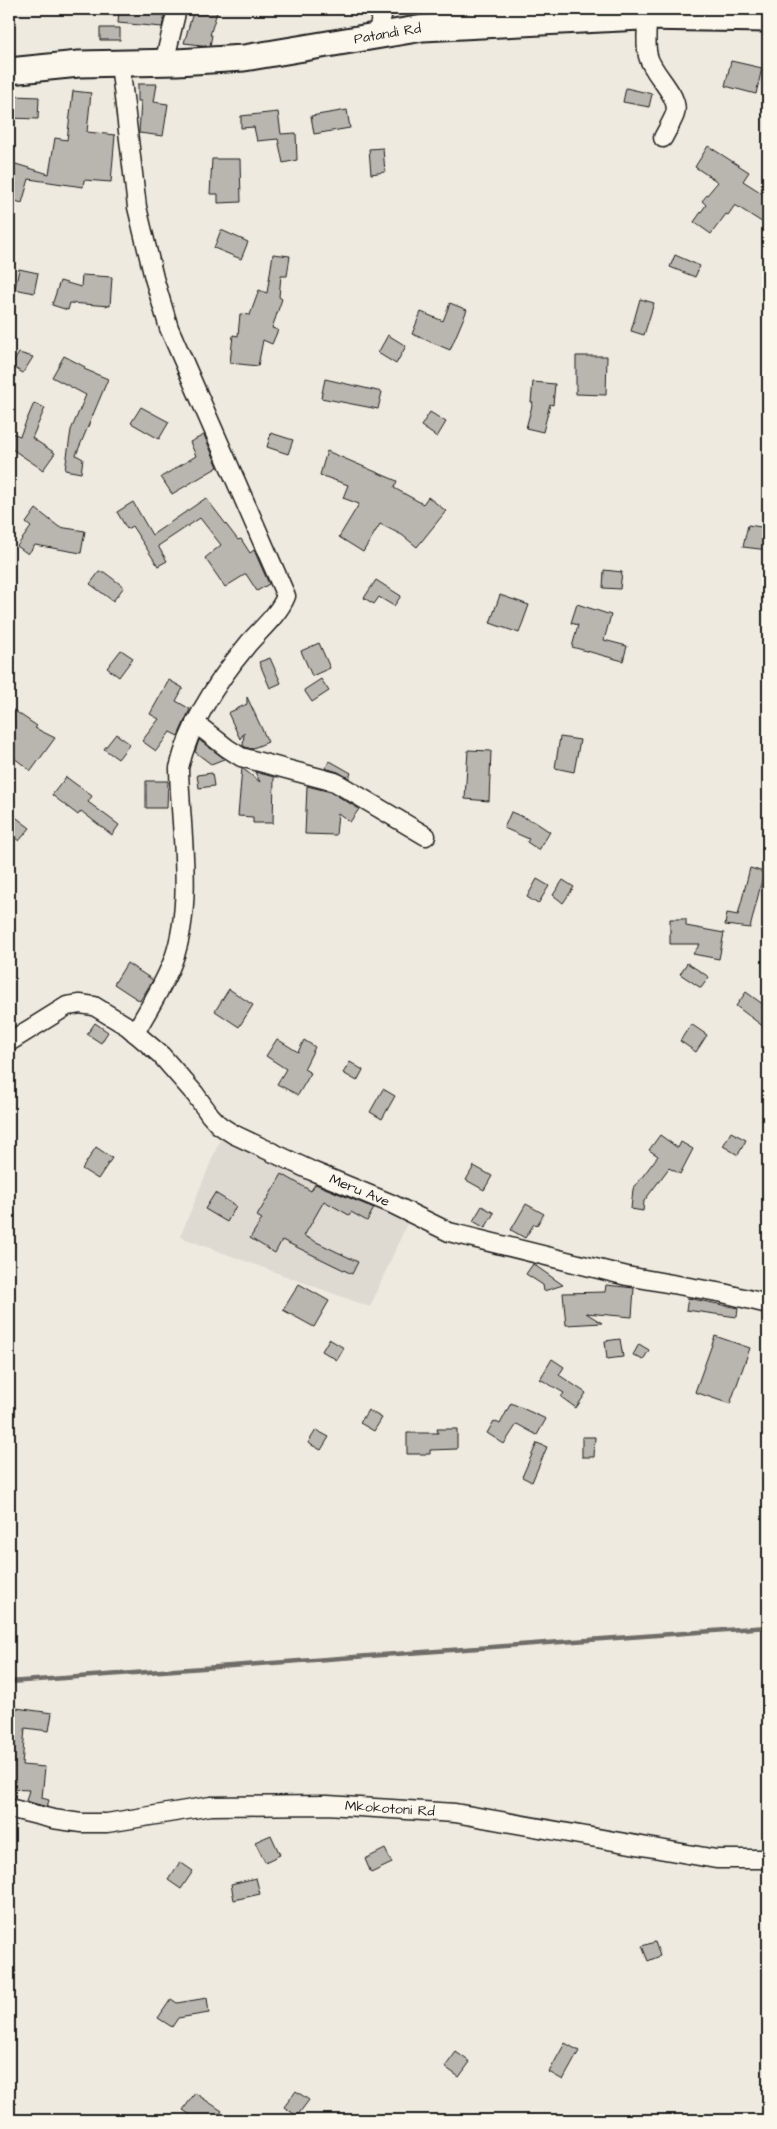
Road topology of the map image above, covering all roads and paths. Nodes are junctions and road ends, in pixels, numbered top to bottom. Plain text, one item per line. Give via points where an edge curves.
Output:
1 (177, 9) edge
2 (384, 9) edge
3 (696, 13) edge
4 (471, 17) edge
5 (647, 18) junction
6 (768, 19) edge
7 (376, 36) junction
8 (164, 63) junction
9 (120, 64) junction
10 (9, 72) edge
11 (662, 138) dead end
12 (195, 723) junction
13 (426, 836) dead end
14 (135, 1033) junction
15 (9, 1042) edge
16 (768, 1304) edge
17 (9, 1808) edge
18 (768, 1859) edge

1 - 8 street
2 - 7 street
3 - 5 street, Patandi Rd
3 - 6 street, Patandi Rd
4 - 5 street, Patandi Rd
4 - 7 street, Patandi Rd
5 - 11 street via 648,57 676,106
7 - 8 street, Patandi Rd via 244,58
8 - 9 street, Patandi Rd
9 - 10 street, Patandi Rd via 79,64
9 - 12 street via 137,207 169,328 286,596 212,692
12 - 13 street via 241,757 336,782
12 - 14 street via 178,768 185,897 179,935 167,973
14 - 15 street, Meru Ave via 94,1006 80,1004 67,1006
14 - 16 street, Meru Ave via 161,1054 214,1120 233,1134 449,1232 618,1274
17 - 18 street, Mkokotoni Rd via 81,1823 107,1823 211,1806 327,1805 455,1813 716,1859

